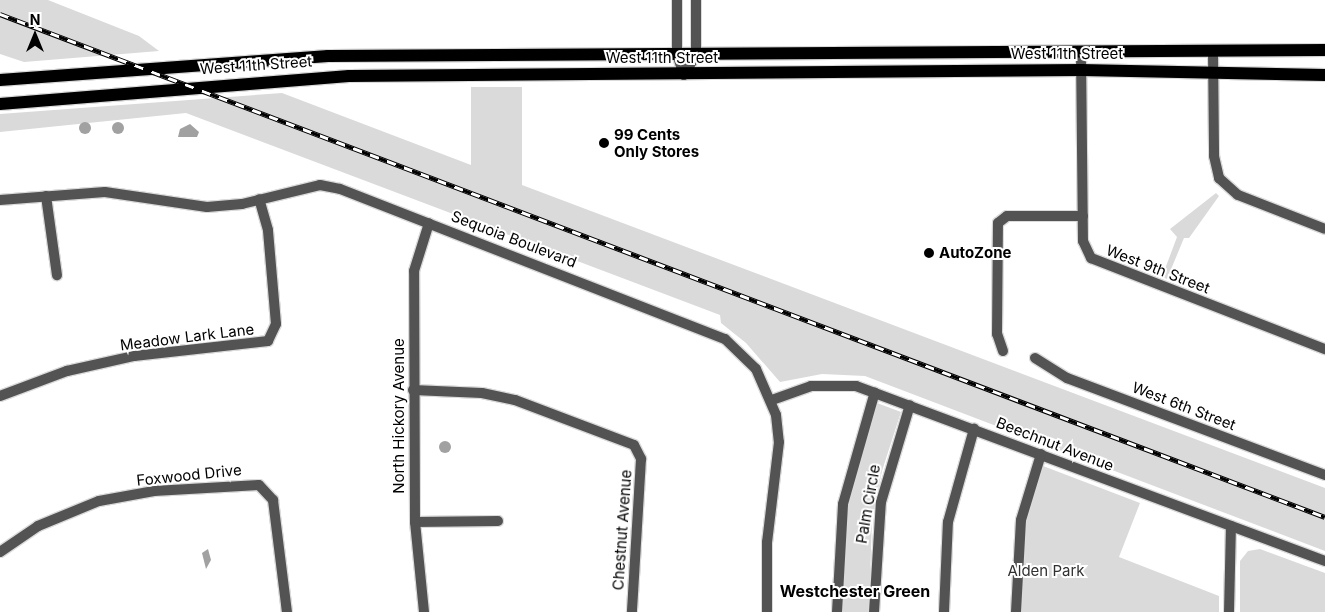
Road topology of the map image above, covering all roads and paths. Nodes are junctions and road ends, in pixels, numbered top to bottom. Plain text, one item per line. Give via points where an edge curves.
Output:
1 (678, 0) edge
2 (696, 0) edge
3 (1325, 50) edge
4 (1214, 52) junction
5 (1081, 53) junction
6 (677, 54) junction
7 (696, 55) junction
8 (1081, 70) junction
9 (1214, 72) junction
10 (684, 75) junction
11 (1325, 75) edge
12 (0, 80) edge
13 (0, 104) edge
14 (46, 196) junction
15 (259, 199) junction
16 (0, 200) edge
17 (1083, 216) junction
18 (429, 222) junction
19 (1325, 229) edge
20 (57, 275) dead end
21 (1325, 349) edge
22 (1003, 351) dead end
23 (1035, 358) dead end
24 (413, 390) junction
25 (875, 392) junction
26 (0, 396) edge
27 (772, 400) junction
28 (910, 405) junction
29 (974, 429) junction
30 (1041, 454) junction
31 (1325, 476) edge
32 (498, 521) dead end
33 (415, 522) junction
34 (1231, 526) junction
35 (0, 552) edge
36 (1325, 561) edge
37 (287, 612) edge
38 (424, 612) edge
39 (632, 612) edge
40 (767, 612) edge
41 (837, 612) edge
42 (874, 612) edge
43 (944, 612) edge
44 (1016, 612) edge
45 (1229, 612) edge

1 - 6 street
2 - 7 street
3 - 4 main road, West 11th Street
4 - 5 main road, West 11th Street
4 - 9 street
5 - 7 main road, West 11th Street
5 - 8 street, West 9th Street
6 - 7 main road, West 11th Street
6 - 10 street
6 - 12 main road, West 11th Street via 328,56
7 - 10 street
8 - 9 main road, West 11th Street
8 - 10 main road, West 11th Street
8 - 17 street, West 9th Street
9 - 11 main road, West 11th Street
9 - 19 street via 1214,156 1219,178 1238,195
10 - 13 main road, West 11th Street via 308,78
14 - 15 street, Sequoia Boulevard via 105,192 207,207
14 - 16 street, Sequoia Boulevard
14 - 20 street
15 - 18 street, Sequoia Boulevard via 320,185
15 - 26 street, Meadow Lark Lane via 268,230 276,324 268,341 134,356 67,371
17 - 21 street, West 9th Street via 1085,249 1099,263
17 - 22 street via 1007,216 998,223 997,334
18 - 24 street, North Hickory Avenue via 414,271
18 - 27 street, Sequoia Boulevard via 725,339 748,359
23 - 31 street, West 6th Street via 1067,378
24 - 33 street, North Hickory Avenue
24 - 39 street, Chestnut Avenue via 482,393 515,400 604,431 640,451
25 - 27 street, Beechnut Avenue via 834,384
25 - 28 street, Beechnut Avenue
25 - 41 street via 843,504
27 - 40 street, Sequoia Boulevard via 779,442 767,542
28 - 29 street, Beechnut Avenue
28 - 42 street, Palm Circle via 881,502
29 - 30 street, Beechnut Avenue
29 - 43 street via 948,522
30 - 34 street, Beechnut Avenue
30 - 44 street via 1020,528
32 - 33 street
33 - 38 street, North Hickory Avenue
34 - 36 street, Beechnut Avenue
34 - 45 street
35 - 37 street, Foxwood Drive via 38,526 99,501 154,491 259,485 273,500

